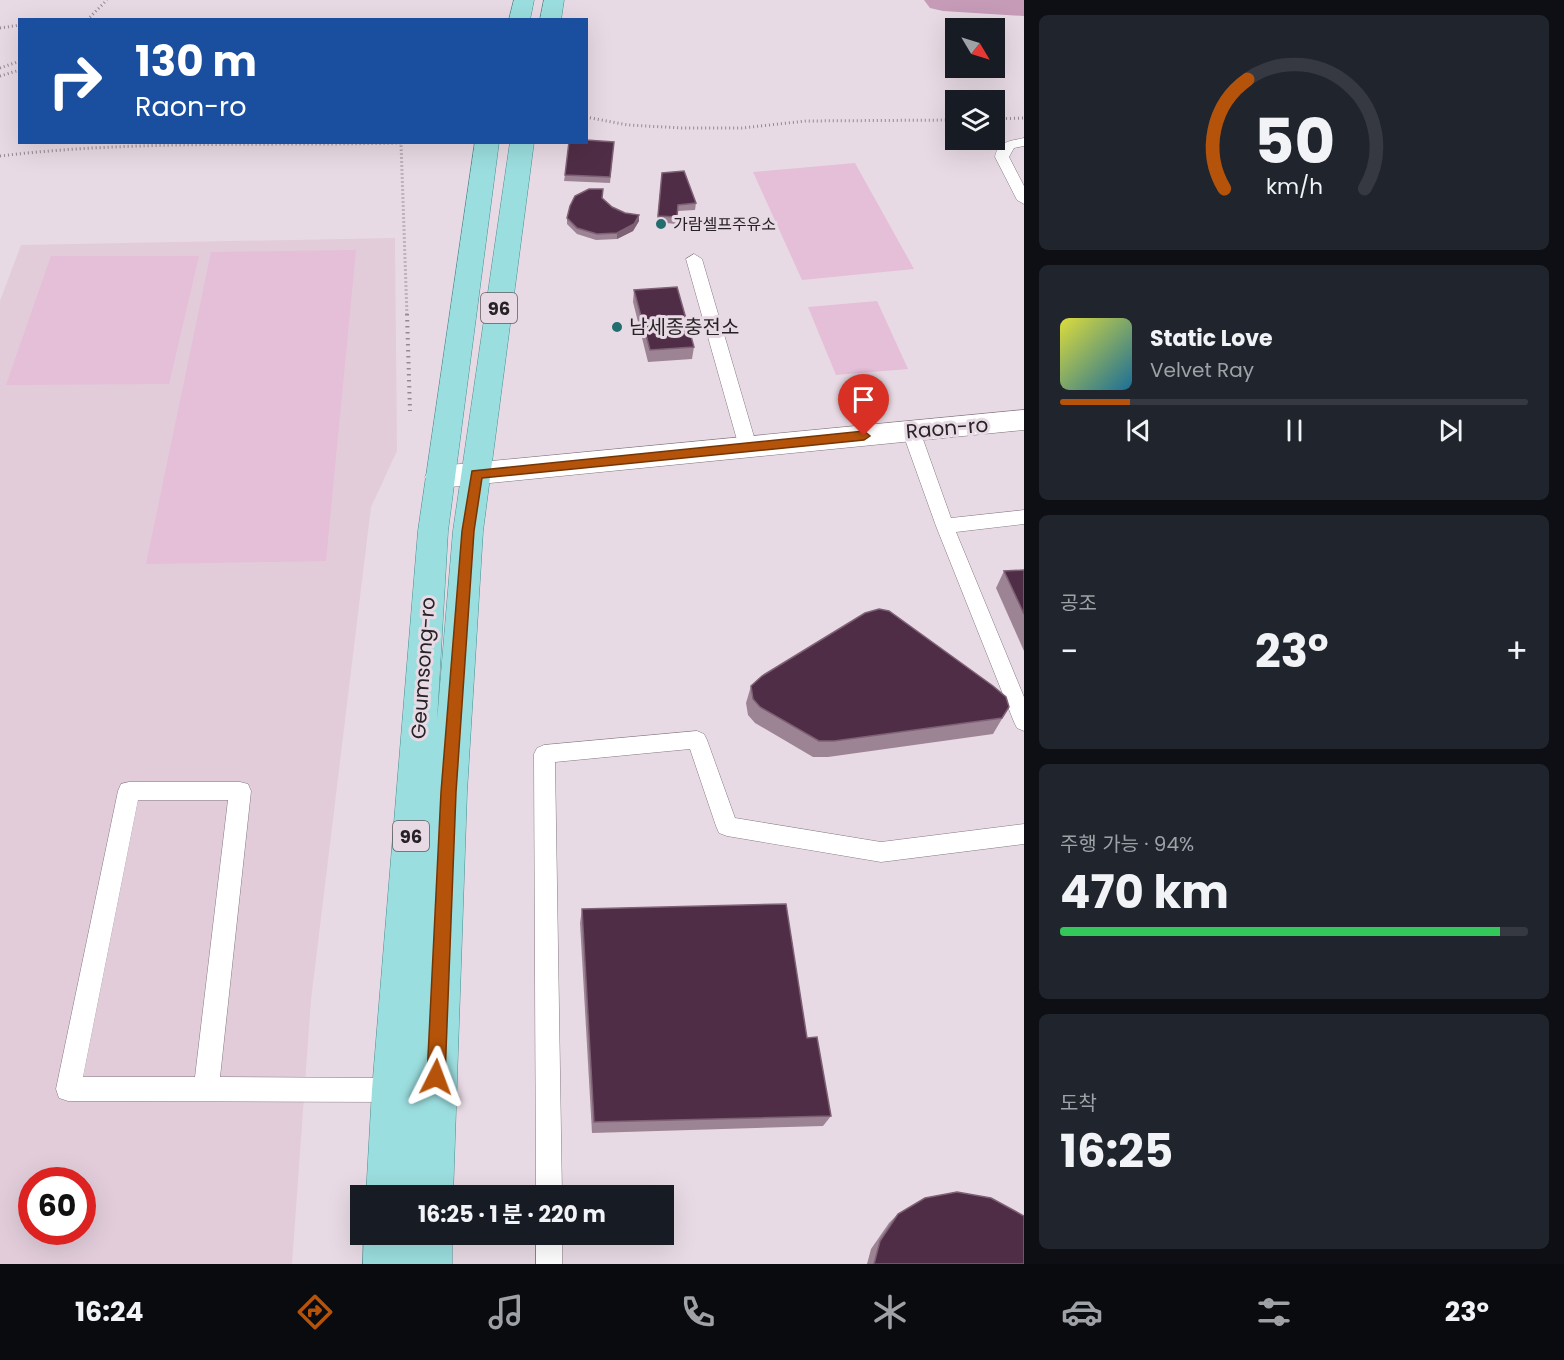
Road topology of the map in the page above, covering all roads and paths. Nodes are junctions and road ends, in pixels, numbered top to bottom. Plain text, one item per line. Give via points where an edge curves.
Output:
1 (106, 0) edge
2 (524, 0) edge
3 (555, 0) edge
4 (89, 18) edge
5 (520, 18) edge
6 (550, 18) edge
7 (18, 26) edge
8 (0, 28) edge
9 (18, 62) edge
10 (0, 68) edge
11 (18, 71) edge
12 (0, 76) edge
13 (588, 117) edge
14 (1024, 118) edge
15 (1005, 119) edge
16 (945, 120) edge
17 (1024, 142) edge
18 (188, 144) edge
19 (401, 144) edge
20 (487, 144) edge
21 (522, 144) edge
22 (0, 156) edge
23 (1024, 200) edge
24 (694, 258) dead end
25 (411, 411) dead end
26 (1024, 420) edge
27 (911, 431) junction
28 (748, 447) junction
29 (476, 474) junction
30 (440, 477) junction
31 (1024, 517) edge
32 (945, 526) junction
33 (1024, 722) edge
34 (1024, 834) edge
35 (206, 1090) junction
36 (393, 1090) junction
37 (389, 1185) edge
38 (431, 1185) edge
39 (549, 1185) edge
40 (387, 1245) edge
41 (430, 1245) edge
42 (549, 1245) edge
43 (386, 1264) edge
44 (429, 1264) edge
45 (549, 1264) edge

1 - 4 path
2 - 5 main road
3 - 6 main road
7 - 8 path
9 - 10 path
11 - 12 path
13 - 16 path via 628,125 682,128 742,128 806,121
14 - 15 path
17 - 23 lane via 1009,145 1002,157
18 - 22 path
19 - 25 path
20 - 30 main road, Geumsong-ro
21 - 29 main road, Geumsong-ro / 96
24 - 28 lane
26 - 27 main road, Raon-ro
27 - 28 main road, Raon-ro
27 - 32 lane
28 - 29 main road, Raon-ro
29 - 30 main road, Raon-ro
29 - 38 main road, Geumsong-ro / 96 via 468,531 449,792
30 - 36 main road, Geumsong-ro / 96
31 - 32 lane
32 - 33 lane
34 - 39 lane via 881,852 727,826 697,741 544,754
35 - 35 lane via 68,1089 129,791 240,791
35 - 36 lane
36 - 37 main road, Geumsong-ro / 96
40 - 43 main road
41 - 44 main road
42 - 45 lane

